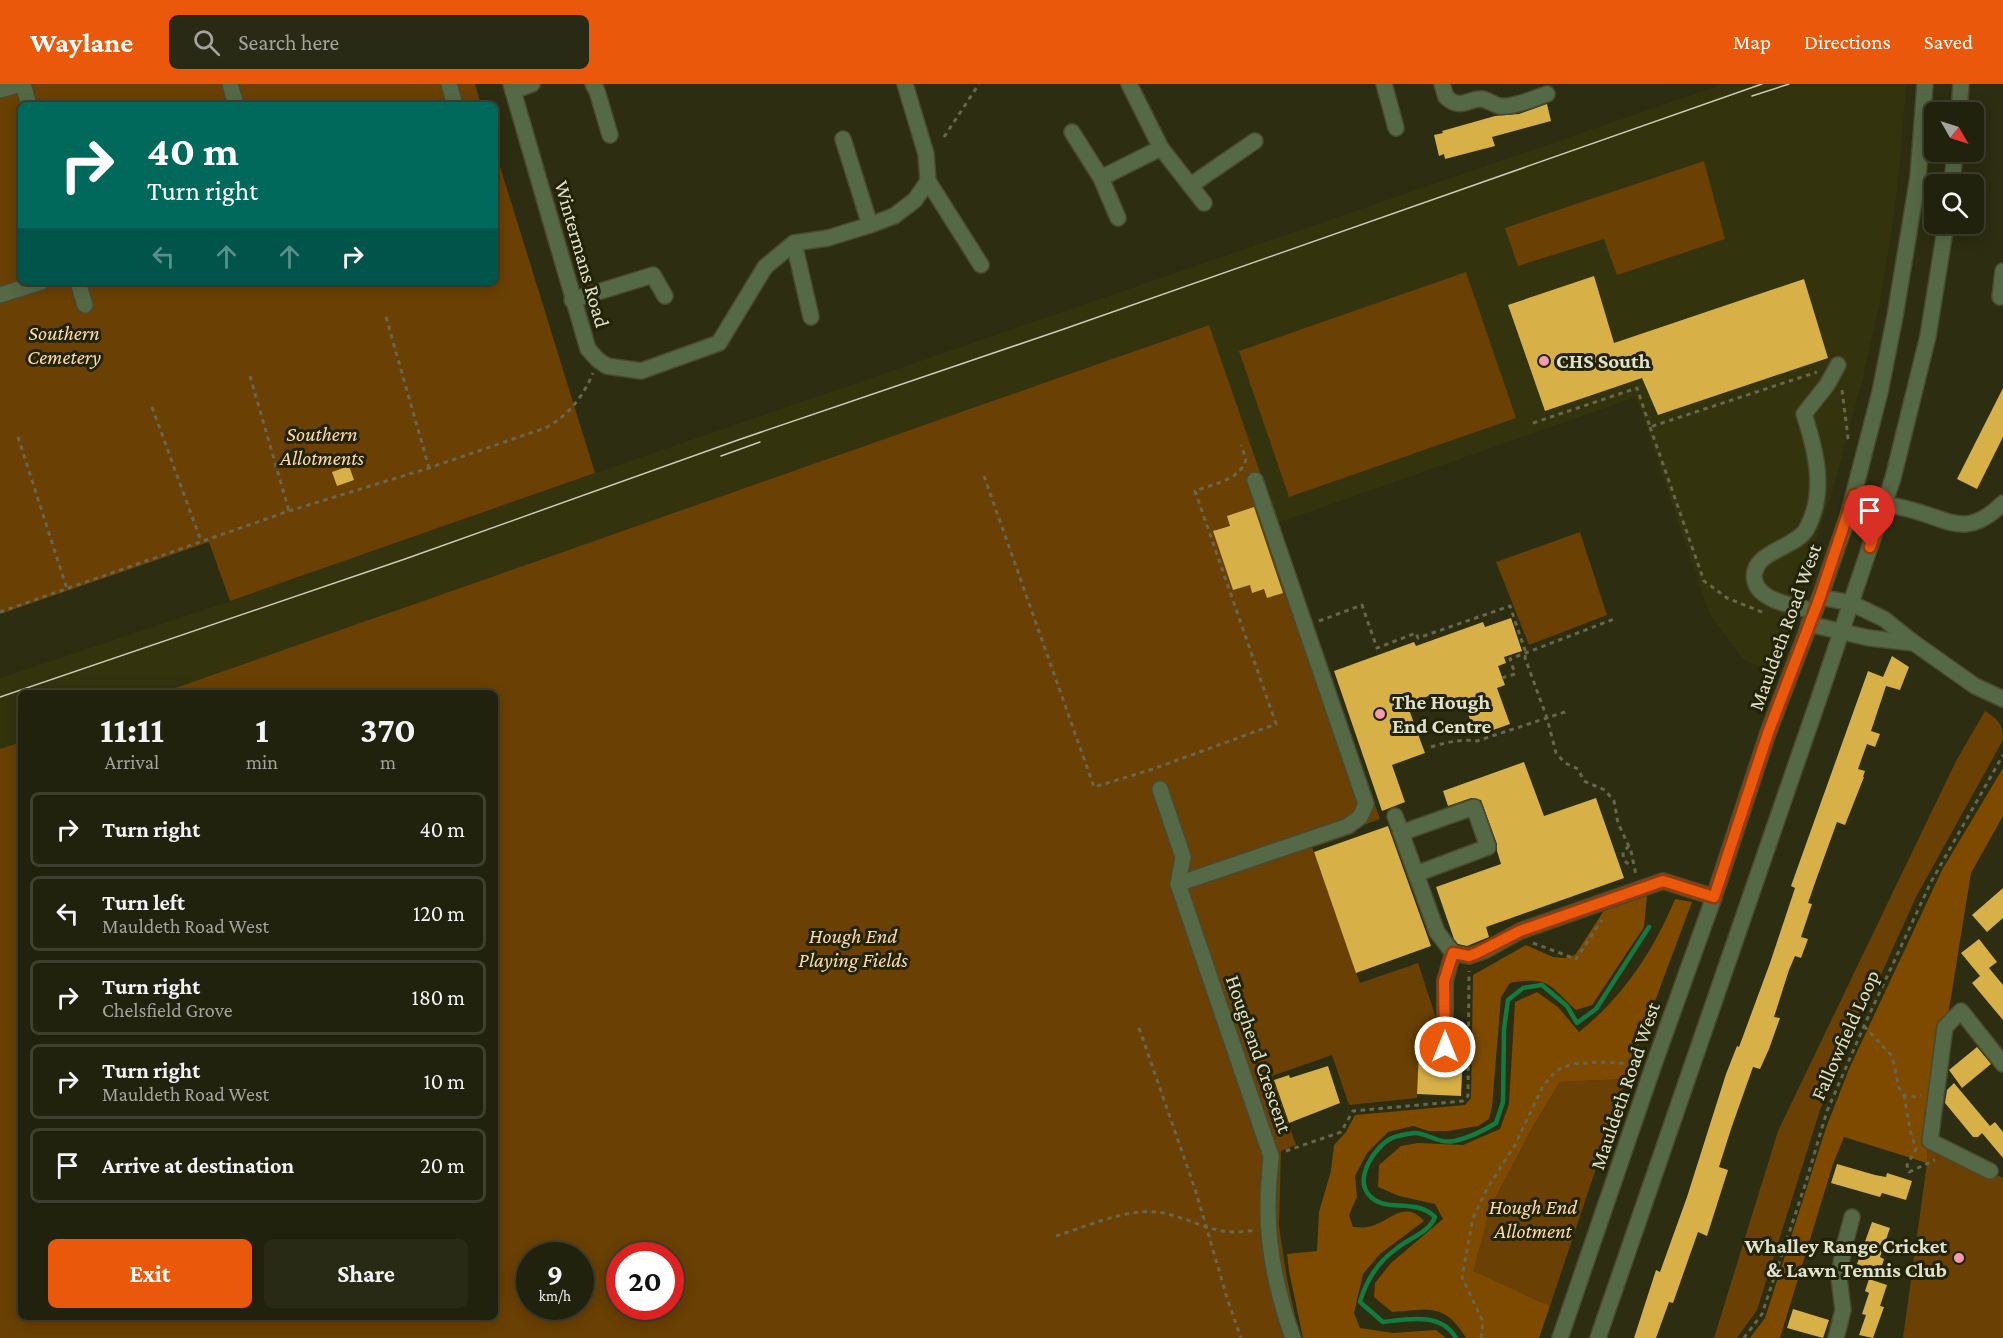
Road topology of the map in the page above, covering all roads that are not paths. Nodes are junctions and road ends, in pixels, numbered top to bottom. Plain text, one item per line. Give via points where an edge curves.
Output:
1 (21, 84) edge
2 (230, 84) edge
3 (449, 84) edge
4 (532, 84) edge
5 (593, 84) edge
6 (905, 84) edge
7 (1129, 84) edge
8 (1384, 84) edge
9 (1442, 84) edge
10 (1925, 84) edge
11 (1961, 84) edge
12 (512, 87) edge
13 (0, 90) edge
14 (1547, 94) dead end
15 (28, 102) edge
16 (235, 102) edge
17 (454, 102) edge
18 (1960, 102) edge
19 (1396, 128) dead end
20 (1072, 132) dead end
21 (610, 135) dead end
22 (843, 139) dead end
23 (1255, 141) dead end
24 (1161, 148) junction
25 (1101, 178) junction
26 (928, 181) junction
27 (1191, 185) junction
28 (1204, 203) dead end
29 (1118, 218) dead end
30 (870, 225) junction
31 (1944, 234) edge
32 (794, 243) junction
33 (981, 265) dead end
34 (2003, 271) edge
35 (32, 285) edge
36 (79, 285) edge
37 (0, 295) edge
38 (665, 296) dead end
39 (2000, 297) dead end
40 (572, 300) junction
41 (85, 305) dead end
42 (811, 317) dead end
43 (1838, 364) road end
44 (1255, 480) dead end
45 (1854, 495) junction
46 (2003, 503) edge
47 (1884, 505) junction
48 (1851, 603) junction
49 (1809, 615) junction
50 (1842, 631) junction
51 (1914, 643) junction
52 (2003, 699) edge
53 (1160, 789) dead end
54 (1395, 816) dead end
55 (1401, 832) junction
56 (1416, 874) junction
57 (1178, 884) junction
58 (1714, 897) junction
59 (1453, 953) junction
60 (1445, 1047) dead end
61 (2003, 1064) edge
62 (1990, 1171) dead end
63 (1852, 1217) dead end
64 (1293, 1338) edge
65 (1560, 1338) edge
66 (1598, 1338) edge
67 (1836, 1338) edge

1 - 13 street
1 - 15 street
2 - 16 street
3 - 17 street
4 - 12 street
5 - 21 street
6 - 26 street via 926,154
7 - 24 street
8 - 19 street
9 - 14 street via 1446,97 1457,104 1481,99 1509,106
10 - 45 street, Mauldeth Road West via 1918,177 1895,316
11 - 18 street
12 - 40 street, Wintermans Road
20 - 25 street
22 - 30 street
23 - 27 street
24 - 25 street
24 - 27 street
25 - 29 street
26 - 30 street via 915,200 894,216
26 - 33 street
27 - 28 street
30 - 32 street
31 - 47 street via 1928,336
32 - 40 street, Wintermans Road via 765,267 719,343 641,371 608,366 598,360 588,349
32 - 42 street
34 - 39 street
35 - 37 street
36 - 41 street
38 - 40 street via 653,275
43 - 49 street via 1804,414 1815,446 1819,477 1805,531 1759,562 1754,576 1757,588
44 - 57 street via 1366,804 1360,817 1348,826
45 - 47 street
45 - 49 street, Mauldeth Road West
46 - 47 street via 1985,518 1963,525
47 - 48 street
48 - 49 street
48 - 50 street
48 - 51 street via 1884,619
49 - 50 street
49 - 58 street, Mauldeth Road West
50 - 51 street
50 - 66 street
51 - 52 street via 1975,686
53 - 57 street, Houghend Crescent via 1183,857
54 - 55 street
55 - 56 street
55 - 56 street via 1474,807 1478,817 1488,848
56 - 59 street via 1437,932
57 - 64 street, Houghend Crescent via 1271,1156 1269,1228 1283,1311
58 - 59 street via 1663,881 1520,931 1469,956
58 - 65 street, Mauldeth Road West
59 - 60 street via 1444,981
61 - 62 street via 1961,1011 1945,1027 1930,1140
63 - 67 street via 1839,1278 1843,1310

